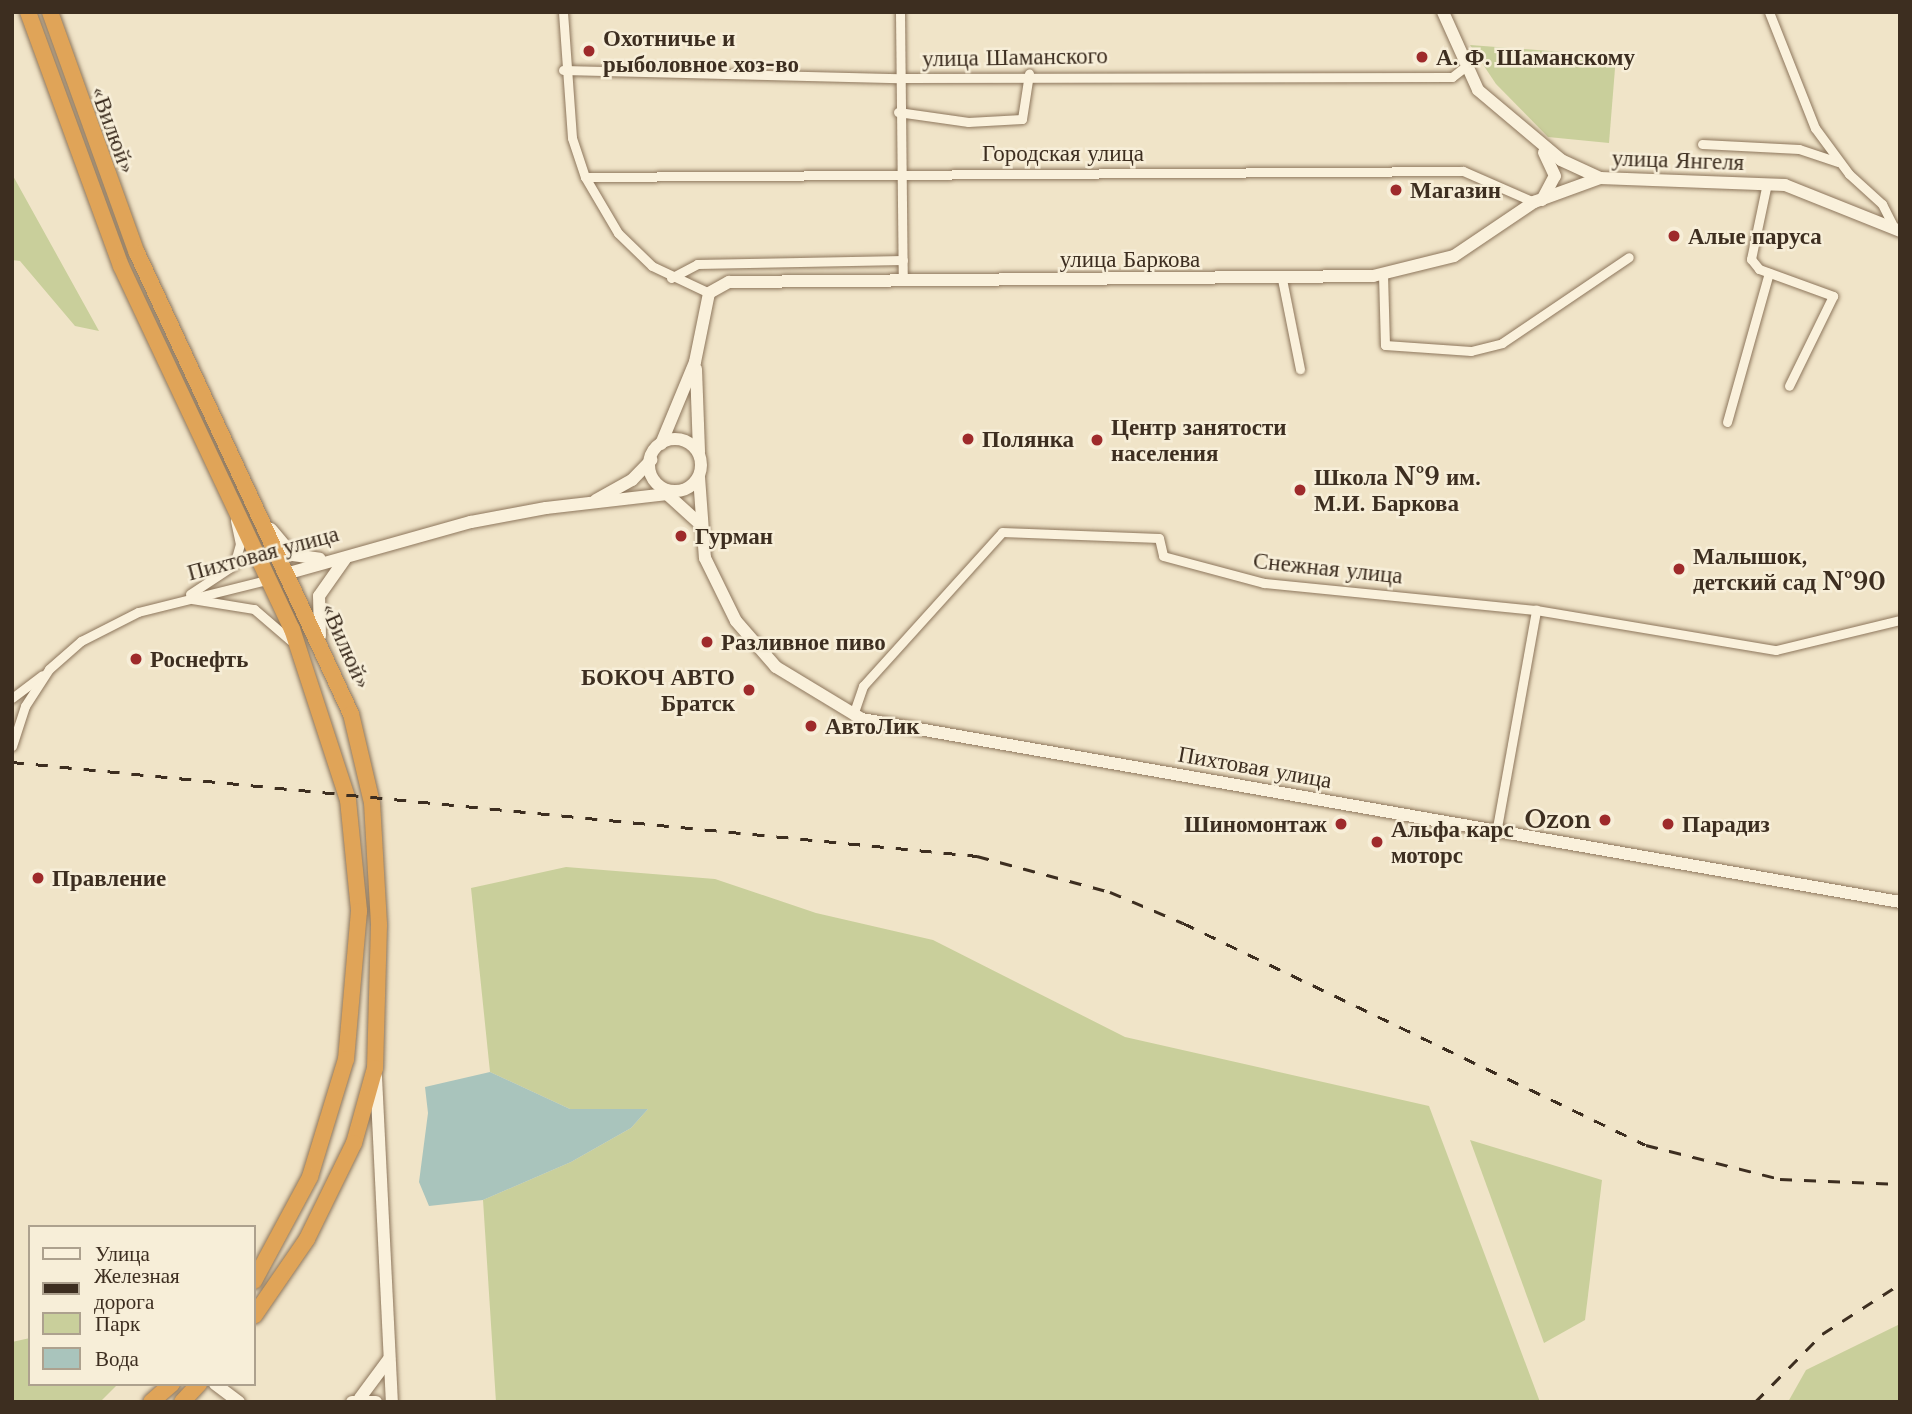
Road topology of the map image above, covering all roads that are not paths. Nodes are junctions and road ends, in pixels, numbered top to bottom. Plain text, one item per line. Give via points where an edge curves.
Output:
1 (27, 12) edge
2 (50, 12) edge
3 (563, 12) edge
4 (900, 12) edge
5 (1443, 12) edge
6 (1769, 12) edge
7 (1465, 67) junction
8 (563, 71) junction
9 (1029, 74) junction
10 (899, 79) junction
11 (898, 111) junction
12 (1702, 144) dead end
13 (1538, 145) junction
14 (1840, 163) junction
15 (898, 173) junction
16 (585, 177) junction
17 (1600, 178) junction
18 (1767, 183) junction
19 (1538, 201) junction
20 (1897, 230) edge
21 (1629, 257) dead end
22 (903, 260) junction
23 (1769, 273) junction
24 (1383, 274) junction
25 (671, 278) junction
26 (1282, 279) junction
27 (903, 281) junction
28 (709, 293) junction
29 (695, 362) junction
30 (1300, 369) dead end
31 (1789, 386) dead end
32 (1727, 422) dead end
33 (661, 444) junction
34 (699, 456) junction
35 (651, 459) junction
36 (699, 477) junction
37 (229, 494) junction
38 (667, 494) junction
39 (589, 503) junction
40 (263, 518) junction
41 (701, 527) junction
42 (352, 553) junction
43 (289, 573) junction
44 (270, 579) junction
45 (183, 598) junction
46 (1536, 611) junction
47 (1900, 620) edge
48 (322, 646) junction
49 (303, 660) junction
50 (49, 669) junction
51 (12, 698) edge
52 (853, 715) junction
53 (12, 744) edge
54 (1496, 833) junction
55 (1900, 902) edge
56 (375, 1068) junction
57 (256, 1277) edge
58 (256, 1313) edge
59 (390, 1358) junction
60 (170, 1386) edge
61 (197, 1386) edge
62 (218, 1386) edge
63 (356, 1400) edge
64 (151, 1402) edge
65 (182, 1402) edge
66 (239, 1402) edge
67 (376, 1402) edge
68 (392, 1402) edge

1 - 37 highway, «Вилюй» via 100,216
2 - 40 highway, «Вилюй» via 137,253
3 - 8 street
4 - 10 street
5 - 7 main road, улица Янгеля
6 - 14 street via 1815,128
7 - 9 street, улица Шаманского via 1452,77
7 - 13 main road, улица Янгеля via 1478,90
8 - 10 street, улица Шаманского
8 - 16 street via 572,138
9 - 10 street, улица Шаманского
9 - 11 street via 1023,120 968,122
10 - 11 street
11 - 15 street
12 - 14 street via 1799,149
13 - 17 main road, улица Янгеля
13 - 19 main road via 1555,176
14 - 20 street via 1882,204
15 - 16 street, Городская улица
15 - 19 street, Городская улица via 1463,171
15 - 22 street
16 - 25 street via 618,233
17 - 18 main road, улица Янгеля
17 - 19 main road, улица Баркова
18 - 20 main road, улица Янгеля via 1805,190
18 - 23 street via 1751,259
19 - 24 main road, улица Баркова via 1473,247
21 - 24 street via 1502,343 1471,351 1385,345
22 - 25 street via 697,264
22 - 27 street
23 - 31 street via 1833,296
23 - 32 street
24 - 26 main road, улица Баркова
25 - 28 street
26 - 27 main road, улица Баркова
26 - 30 street
27 - 28 main road, улица Баркова via 744,280
28 - 29 main road
29 - 33 main road
29 - 34 main road
33 - 34 main road via 684,438
33 - 35 main road
34 - 36 main road
35 - 38 main road via 651,480
35 - 39 main road, Пихтовая улица via 632,480
36 - 38 main road
36 - 41 main road, Пихтовая улица
37 - 44 highway, «Вилюй»
37 - 45 street via 240,554 228,572
38 - 39 main road, Пихтовая улица
38 - 41 main road, Пихтовая улица via 685,505
39 - 42 main road, Пихтовая улица via 510,513
40 - 42 main road via 293,555 318,560
40 - 43 highway, «Вилюй»
41 - 52 main road, Пихтовая улица via 717,590 747,636 793,680
42 - 43 main road, Пихтовая улица
42 - 48 main road via 319,596
43 - 44 highway, Пихтовая улица
43 - 48 highway, «Вилюй»
44 - 45 street, Пихтовая улица
44 - 49 highway, «Вилюй»
45 - 49 street via 266,615
45 - 50 street, Пихтовая улица via 108,626
46 - 47 street, Снежная улица via 1776,650
46 - 52 street, Снежная улица via 1264,583 1163,556 1159,538 1002,532 863,686
46 - 54 street
48 - 56 highway, «Вилюй» via 351,714 372,803 379,925
49 - 57 highway, «Вилюй» via 348,800 359,911 357,981 346,1059 310,1177
50 - 51 street
50 - 53 street, Пихтовая улица via 25,706
52 - 54 main road, Пихтовая улица
54 - 55 main road, Пихтовая улица
56 - 58 highway, «Вилюй» via 354,1143 313,1227
56 - 59 main road
59 - 63 main road
59 - 68 main road
60 - 64 highway
61 - 65 highway
62 - 66 main road
63 - 67 main road

